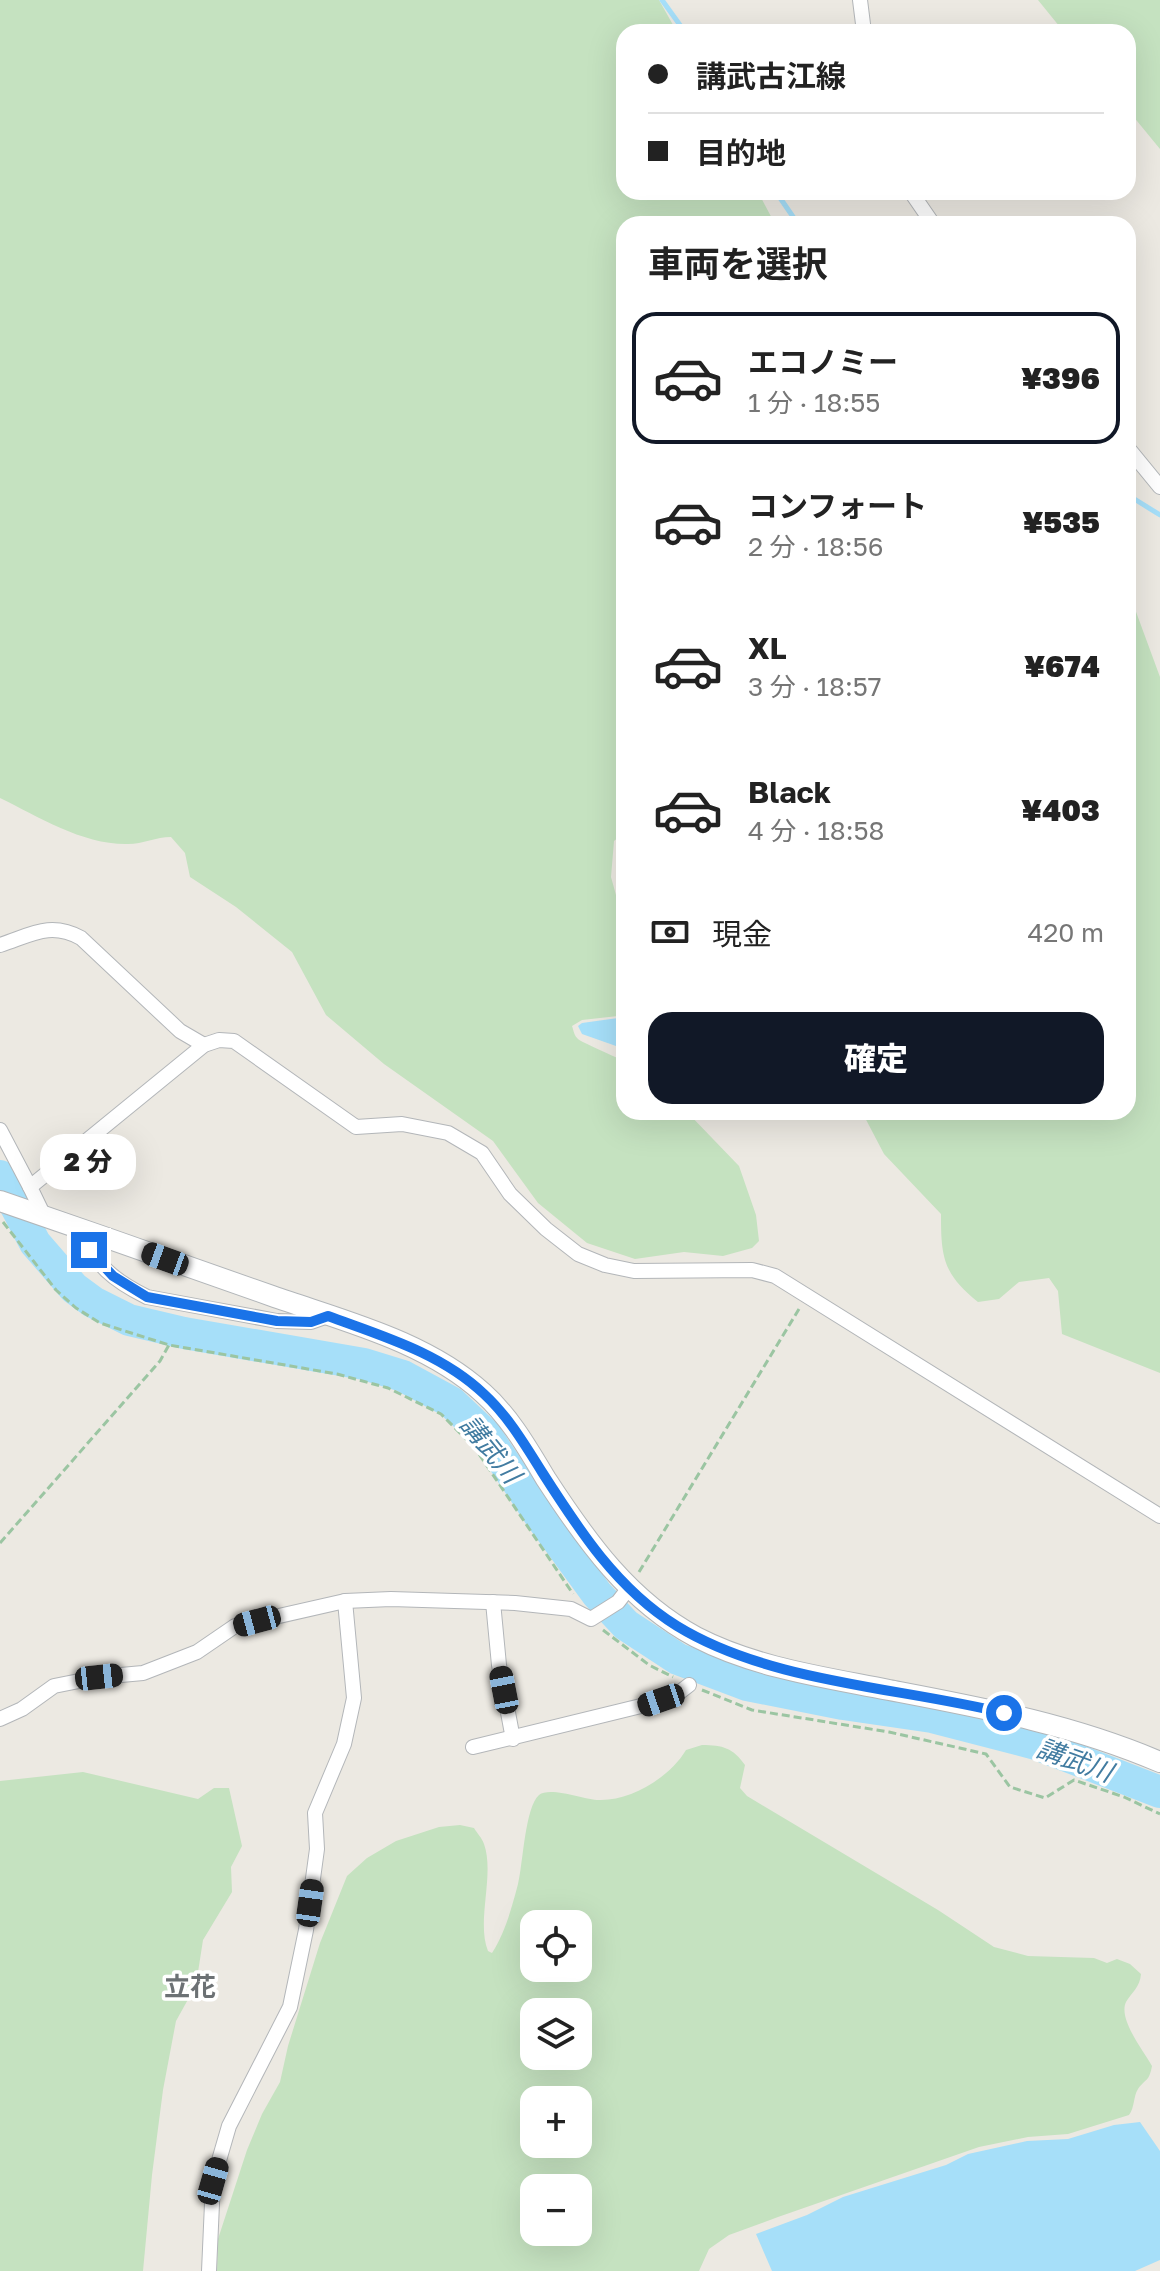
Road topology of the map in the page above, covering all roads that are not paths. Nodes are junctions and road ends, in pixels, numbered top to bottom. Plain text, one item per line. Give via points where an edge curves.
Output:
1 (860, 0) edge
2 (863, 24) edge
3 (1136, 458) edge
4 (1160, 487) edge
5 (0, 945) edge
6 (204, 1045) junction
7 (0, 1130) edge
8 (30, 1187) junction
9 (0, 1201) edge
10 (39, 1214) junction
11 (83, 1230) junction
12 (328, 1316) junction
13 (1160, 1516) edge
14 (623, 1596) junction
15 (345, 1601) junction
16 (493, 1602) junction
17 (689, 1685) road end
18 (0, 1719) edge
19 (513, 1739) junction
20 (473, 1747) dead end
21 (1160, 1762) edge
22 (209, 2271) edge

1 - 2 street
3 - 4 street
5 - 6 street via 47,930 69,932 180,1031
6 - 8 street
6 - 13 street via 219,1040 242,1045 356,1127 402,1124 448,1133 482,1153 510,1194 546,1229 591,1260 634,1271 752,1270 775,1276
7 - 8 street
8 - 10 street
9 - 10 main road
10 - 11 main road
11 - 12 main road
11 - 12 street via 100,1264 147,1297 277,1321 311,1322
12 - 14 main road via 413,1347 484,1393 513,1426
14 - 16 street via 594,1617 571,1609
14 - 21 main road via 720,1648 781,1669 1055,1725
15 - 16 street
15 - 18 street via 235,1626 197,1652 143,1673 54,1686
15 - 22 street via 354,1698 344,1744 315,1813 317,1849 290,2007 229,2126 213,2181
16 - 19 street
17 - 19 street via 645,1705
19 - 20 street

